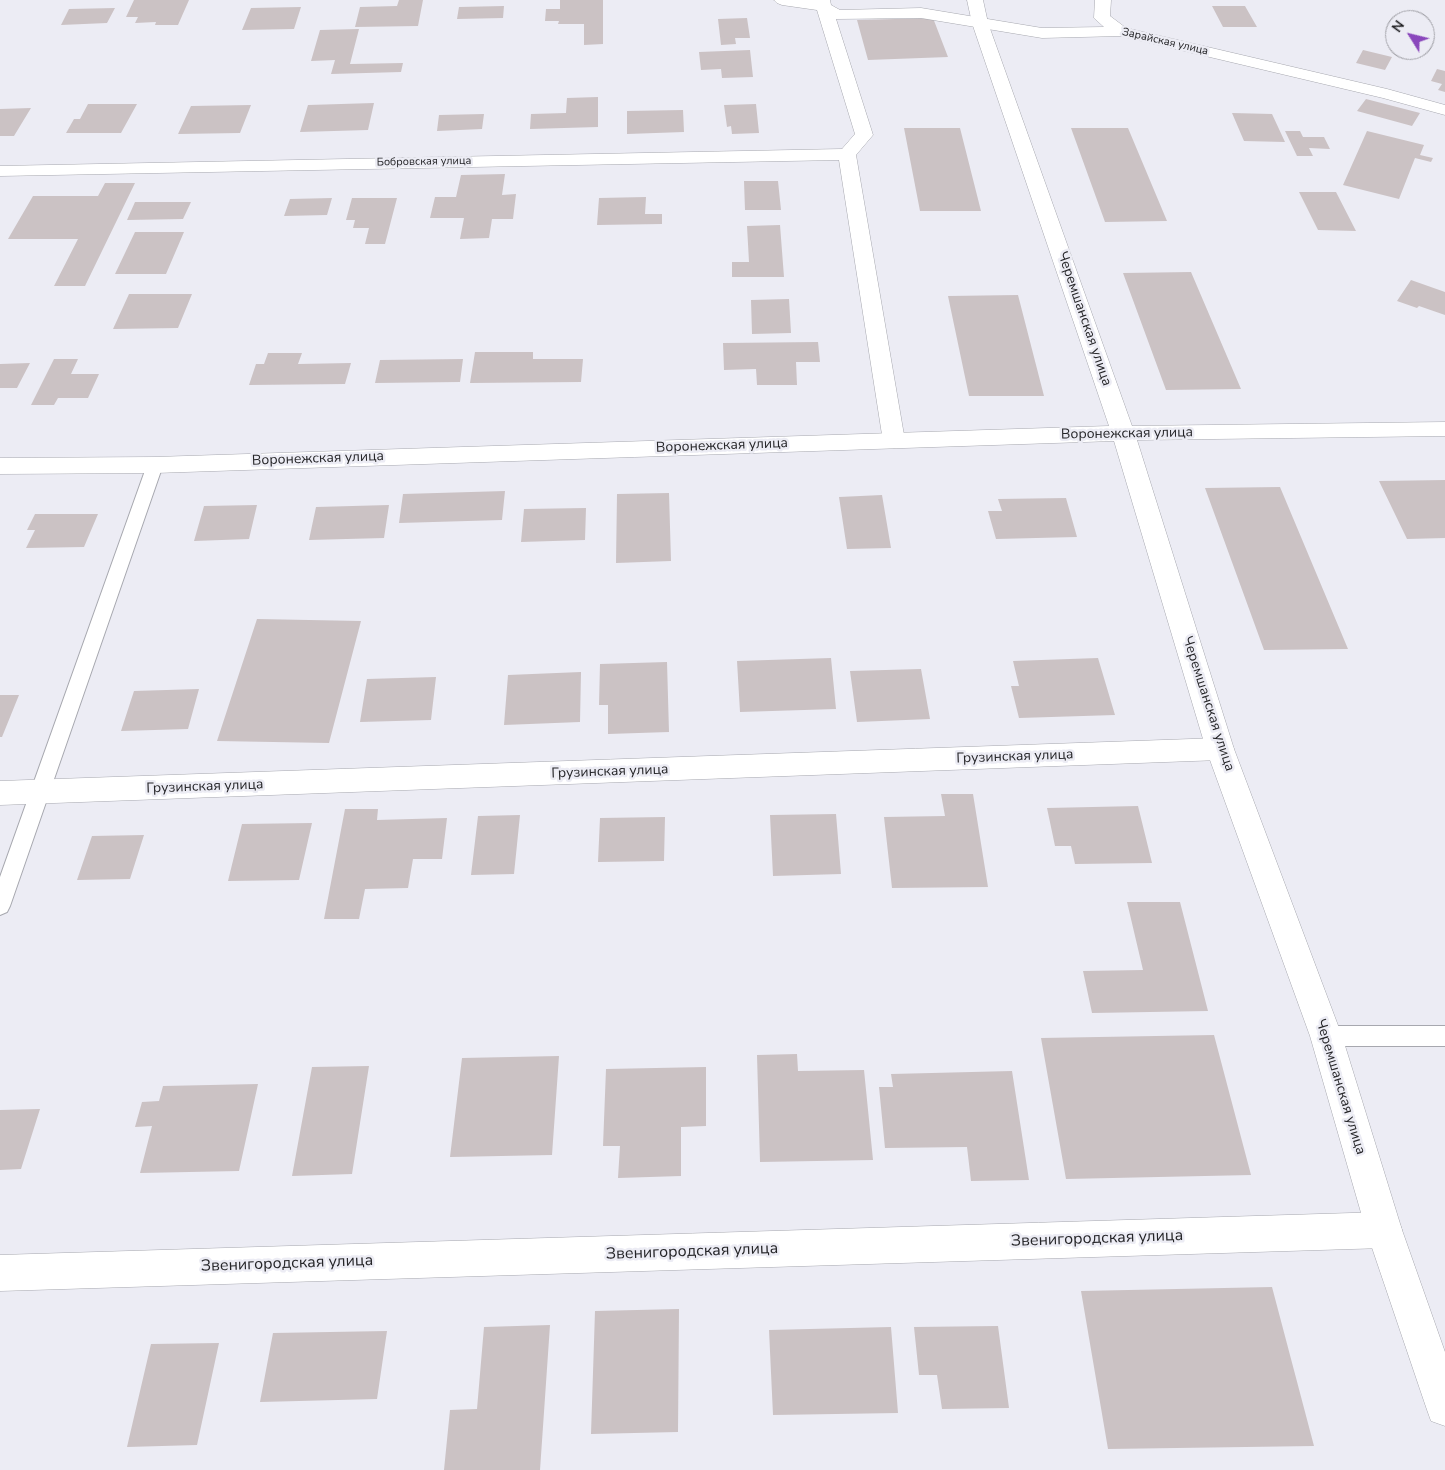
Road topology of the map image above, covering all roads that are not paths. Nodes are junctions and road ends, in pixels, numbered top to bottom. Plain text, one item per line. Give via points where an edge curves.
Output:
1 (782, 0) edge
2 (975, 0) edge
3 (1103, 0) edge
4 (822, 3) edge
5 (980, 23) junction
6 (1121, 31) junction
7 (1445, 110) edge
8 (847, 154) junction
9 (0, 171) edge
10 (1445, 428) edge
11 (1124, 433) junction
12 (894, 441) junction
13 (155, 465) junction
14 (0, 466) edge
15 (1220, 749) junction
16 (40, 793) junction
17 (0, 794) edge
18 (0, 906) edge
19 (1326, 1036) junction
20 (1445, 1036) edge
21 (1384, 1230) junction
22 (0, 1273) edge
23 (1445, 1407) edge

1 - 4 street, Зарайская улица
2 - 5 street, Черемшанская улица
3 - 6 street via 1102,18
4 - 5 street, Зарайская улица via 831,13 840,15 921,13
4 - 8 street via 864,135
5 - 6 street, Зарайская улица via 1042,33
5 - 11 street, Черемшанская улица
6 - 7 street, Зарайская улица
8 - 9 street, Бобровская улица
8 - 12 street
10 - 11 street, Воронежская улица
11 - 12 street, Воронежская улица
11 - 15 street, Черемшанская улица
12 - 13 street, Воронежская улица
13 - 14 street, Воронежская улица
13 - 16 lane
15 - 16 street, Грузинская улица
15 - 19 street, Черемшанская улица
16 - 17 street, Грузинская улица
16 - 18 lane
19 - 20 lane
19 - 21 street, Черемшанская улица
21 - 22 street, Звенигородская улица
21 - 23 street, Черемшанская улица

